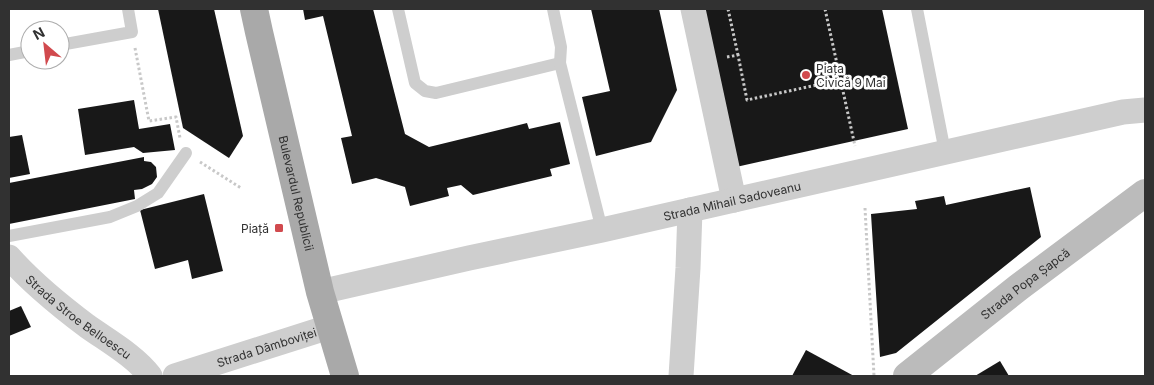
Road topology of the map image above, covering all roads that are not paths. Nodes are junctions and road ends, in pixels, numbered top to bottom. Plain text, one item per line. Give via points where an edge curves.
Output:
1 (128, 9) edge
2 (254, 9) edge
3 (398, 9) edge
4 (553, 9) edge
5 (693, 9) edge
6 (917, 9) edge
7 (70, 44) edge
8 (560, 63) junction
9 (1145, 110) edge
10 (945, 152) junction
11 (186, 153) road end
12 (1145, 193) edge
13 (734, 200) junction
14 (690, 210) junction
15 (602, 230) junction
16 (9, 236) edge
17 (9, 257) edge
18 (320, 292) junction
19 (329, 327) junction
20 (150, 376) edge
21 (175, 376) edge
22 (345, 376) edge
23 (681, 376) edge
24 (906, 376) edge

1 - 7 lane via 132,32
2 - 18 main road, Bulevardul Republicii
3 - 8 lane via 415,83 425,92 436,93
4 - 8 lane via 561,47
5 - 13 street
6 - 10 lane
8 - 15 lane
9 - 10 street, Strada Mihail Sadoveanu via 1123,112
10 - 13 street, Strada Mihail Sadoveanu
11 - 16 lane via 158,193 137,206 110,217
12 - 24 main road, Strada Popa Șapcă
13 - 14 street, Strada Mihail Sadoveanu
14 - 15 street, Strada Mihail Sadoveanu
14 - 23 street
15 - 18 street, Strada Mihail Sadoveanu
17 - 20 street, Strada Stroe Belloescu via 65,309 136,361
18 - 19 main road, Bulevardul Republicii
19 - 21 street, Strada Dâmboviței
19 - 22 main road, Bulevardul Republicii

